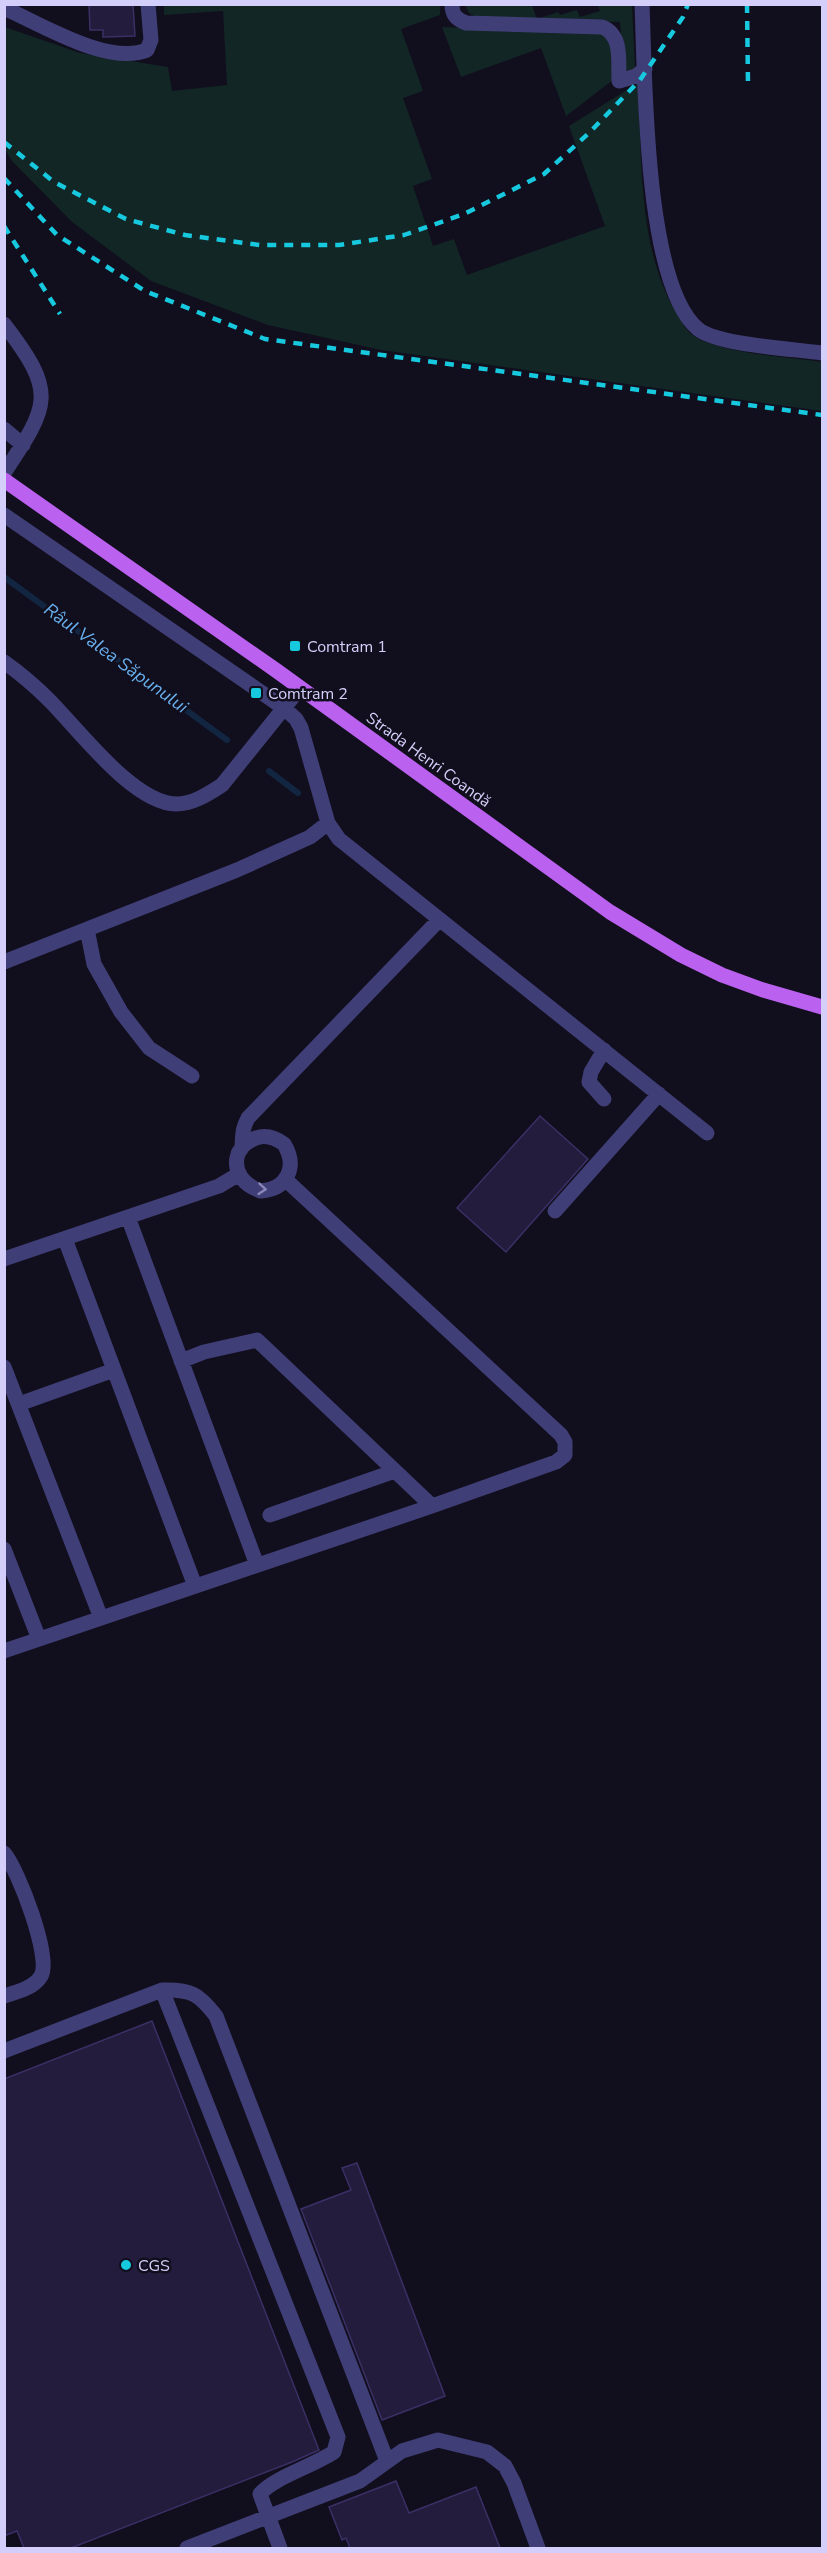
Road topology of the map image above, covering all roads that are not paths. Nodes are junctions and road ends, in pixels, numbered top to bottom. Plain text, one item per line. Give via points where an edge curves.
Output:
1 (148, 4) edge
2 (452, 4) edge
3 (642, 4) edge
4 (4, 8) edge
5 (645, 69) junction
6 (4, 324) edge
7 (822, 353) edge
8 (4, 429) edge
9 (23, 445) junction
10 (4, 473) edge
11 (4, 480) edge
12 (4, 515) edge
13 (4, 662) edge
14 (300, 688) junction
15 (284, 708) junction
16 (328, 823) junction
17 (439, 920) junction
18 (87, 929) junction
19 (4, 962) edge
20 (822, 1007) edge
21 (604, 1050) junction
22 (192, 1076) dead end
23 (659, 1094) junction
24 (604, 1099) dead end
25 (707, 1133) dead end
26 (242, 1147) junction
27 (239, 1174) junction
28 (286, 1180) junction
29 (555, 1210) dead end
30 (128, 1217) junction
31 (65, 1239) junction
32 (4, 1259) edge
33 (181, 1361) junction
34 (4, 1367) edge
35 (114, 1370) junction
36 (18, 1404) junction
37 (395, 1471) junction
38 (432, 1506) junction
39 (270, 1515) dead end
40 (4, 1549) edge
41 (257, 1565) junction
42 (195, 1586) junction
43 (101, 1618) junction
44 (39, 1639) junction
45 (4, 1651) edge
46 (4, 1853) edge
47 (162, 1990) junction
48 (4, 1996) edge
49 (4, 2051) edge
50 (387, 2461) junction
51 (268, 2517) junction
52 (187, 2548) edge
53 (279, 2548) edge
54 (538, 2548) edge

1 - 4 street via 151,40 147,50 138,53 116,53 84,44
2 - 5 street via 452,13 466,23 611,30 616,37 619,81
3 - 5 street
5 - 7 street via 654,216 662,254 682,308 697,328 714,337
6 - 9 street via 29,355 40,384 42,405 37,423
8 - 9 street
9 - 10 street
11 - 14 main road, Strada Henri Coandă
12 - 15 street
13 - 15 street via 51,702 128,781 158,800 175,804 205,796 222,785
14 - 15 street
14 - 20 main road, Strada Henri Coandă via 647,935 722,975
15 - 16 street via 301,728
16 - 17 street via 354,853
16 - 18 street via 293,845
17 - 21 street
17 - 26 street via 248,1118 243,1127
18 - 19 street
18 - 22 street via 94,964 121,1012 149,1048
21 - 23 street
21 - 24 street via 589,1082
23 - 25 street
23 - 29 street
26 - 27 street via 238,1155
26 - 28 street via 258,1136 284,1144 292,1162
27 -> 28 street via 244,1182 261,1191 279,1187
27 - 30 street via 219,1186
28 - 38 street via 565,1442 565,1455 556,1462
30 - 31 street
30 - 33 street
31 - 32 street
31 - 35 street
33 - 37 street via 257,1340
33 - 41 street
34 - 36 street
35 - 36 street
35 - 42 street
36 - 43 street
37 - 38 street
37 - 39 street
38 - 41 street
40 - 44 street
41 - 42 street
42 - 43 street
43 - 44 street
44 - 45 street
46 - 48 street via 18,1877 43,1947 45,1964 35,1983
47 - 49 street
47 - 50 street via 183,1989 202,1998 216,2016
47 - 51 street via 338,2437 334,2452 317,2464 267,2485 260,2494
50 - 51 street via 360,2481
50 - 54 street via 418,2444 438,2440 496,2457 514,2483
51 - 52 street
51 - 53 street

